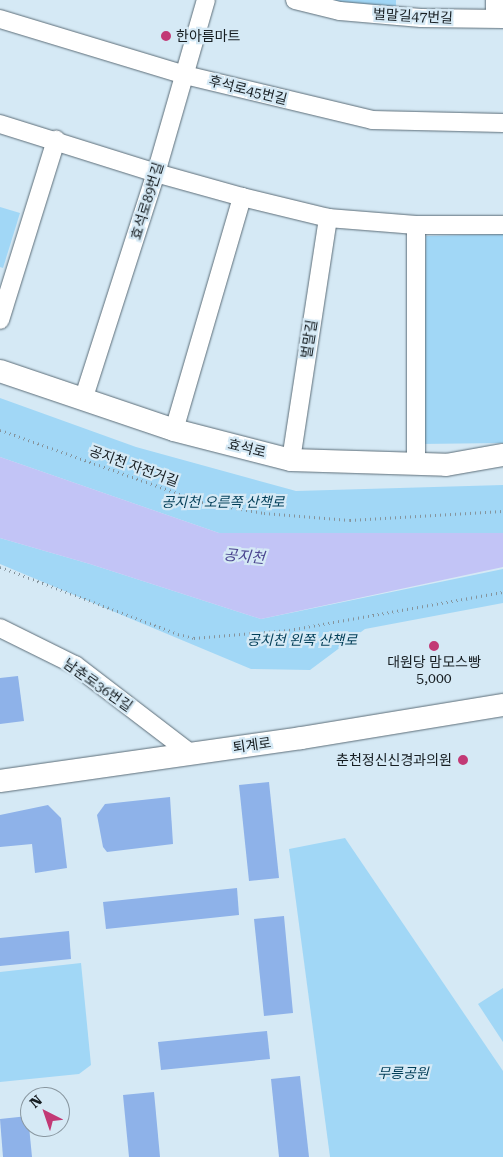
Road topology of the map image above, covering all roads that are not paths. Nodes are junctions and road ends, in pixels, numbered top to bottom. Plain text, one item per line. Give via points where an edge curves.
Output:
1 (206, 0) edge
2 (495, 0) edge
3 (301, 1) edge
4 (403, 8) edge
5 (499, 18) edge
6 (0, 19) edge
7 (185, 75) junction
8 (503, 123) edge
9 (0, 124) edge
10 (56, 140) junction
11 (156, 173) junction
12 (242, 197) junction
13 (328, 218) junction
14 (416, 225) junction
15 (503, 225) edge
16 (0, 320) edge
17 (0, 371) edge
18 (83, 400) junction
19 (174, 430) junction
20 (503, 455) edge
21 (291, 460) junction
22 (416, 465) junction
23 (0, 628) edge
24 (503, 705) edge
25 (190, 753) junction
26 (0, 781) edge

1 - 7 street, 효석로89번길
2 - 5 street
3 - 4 street, 벌말길47번길 via 340,11
4 - 5 street, 벌말길47번길
6 - 7 street, 후석로45번길
7 - 8 street, 후석로45번길 via 372,120
7 - 11 street, 효석로89번길
9 - 10 street
10 - 11 street
10 - 16 street
11 - 12 street
11 - 18 street, 효석로89번길
12 - 13 street
12 - 19 street
13 - 14 street
13 - 21 street, 벌말길
14 - 15 street
14 - 22 street
17 - 18 street, 효석로
18 - 19 street, 효석로
19 - 21 street, 효석로
20 - 22 street, 효석로 via 446,465
21 - 22 street, 효석로
23 - 25 street, 남춘로36번길 via 75,665
24 - 25 street, 퇴계로
25 - 26 street, 퇴계로

